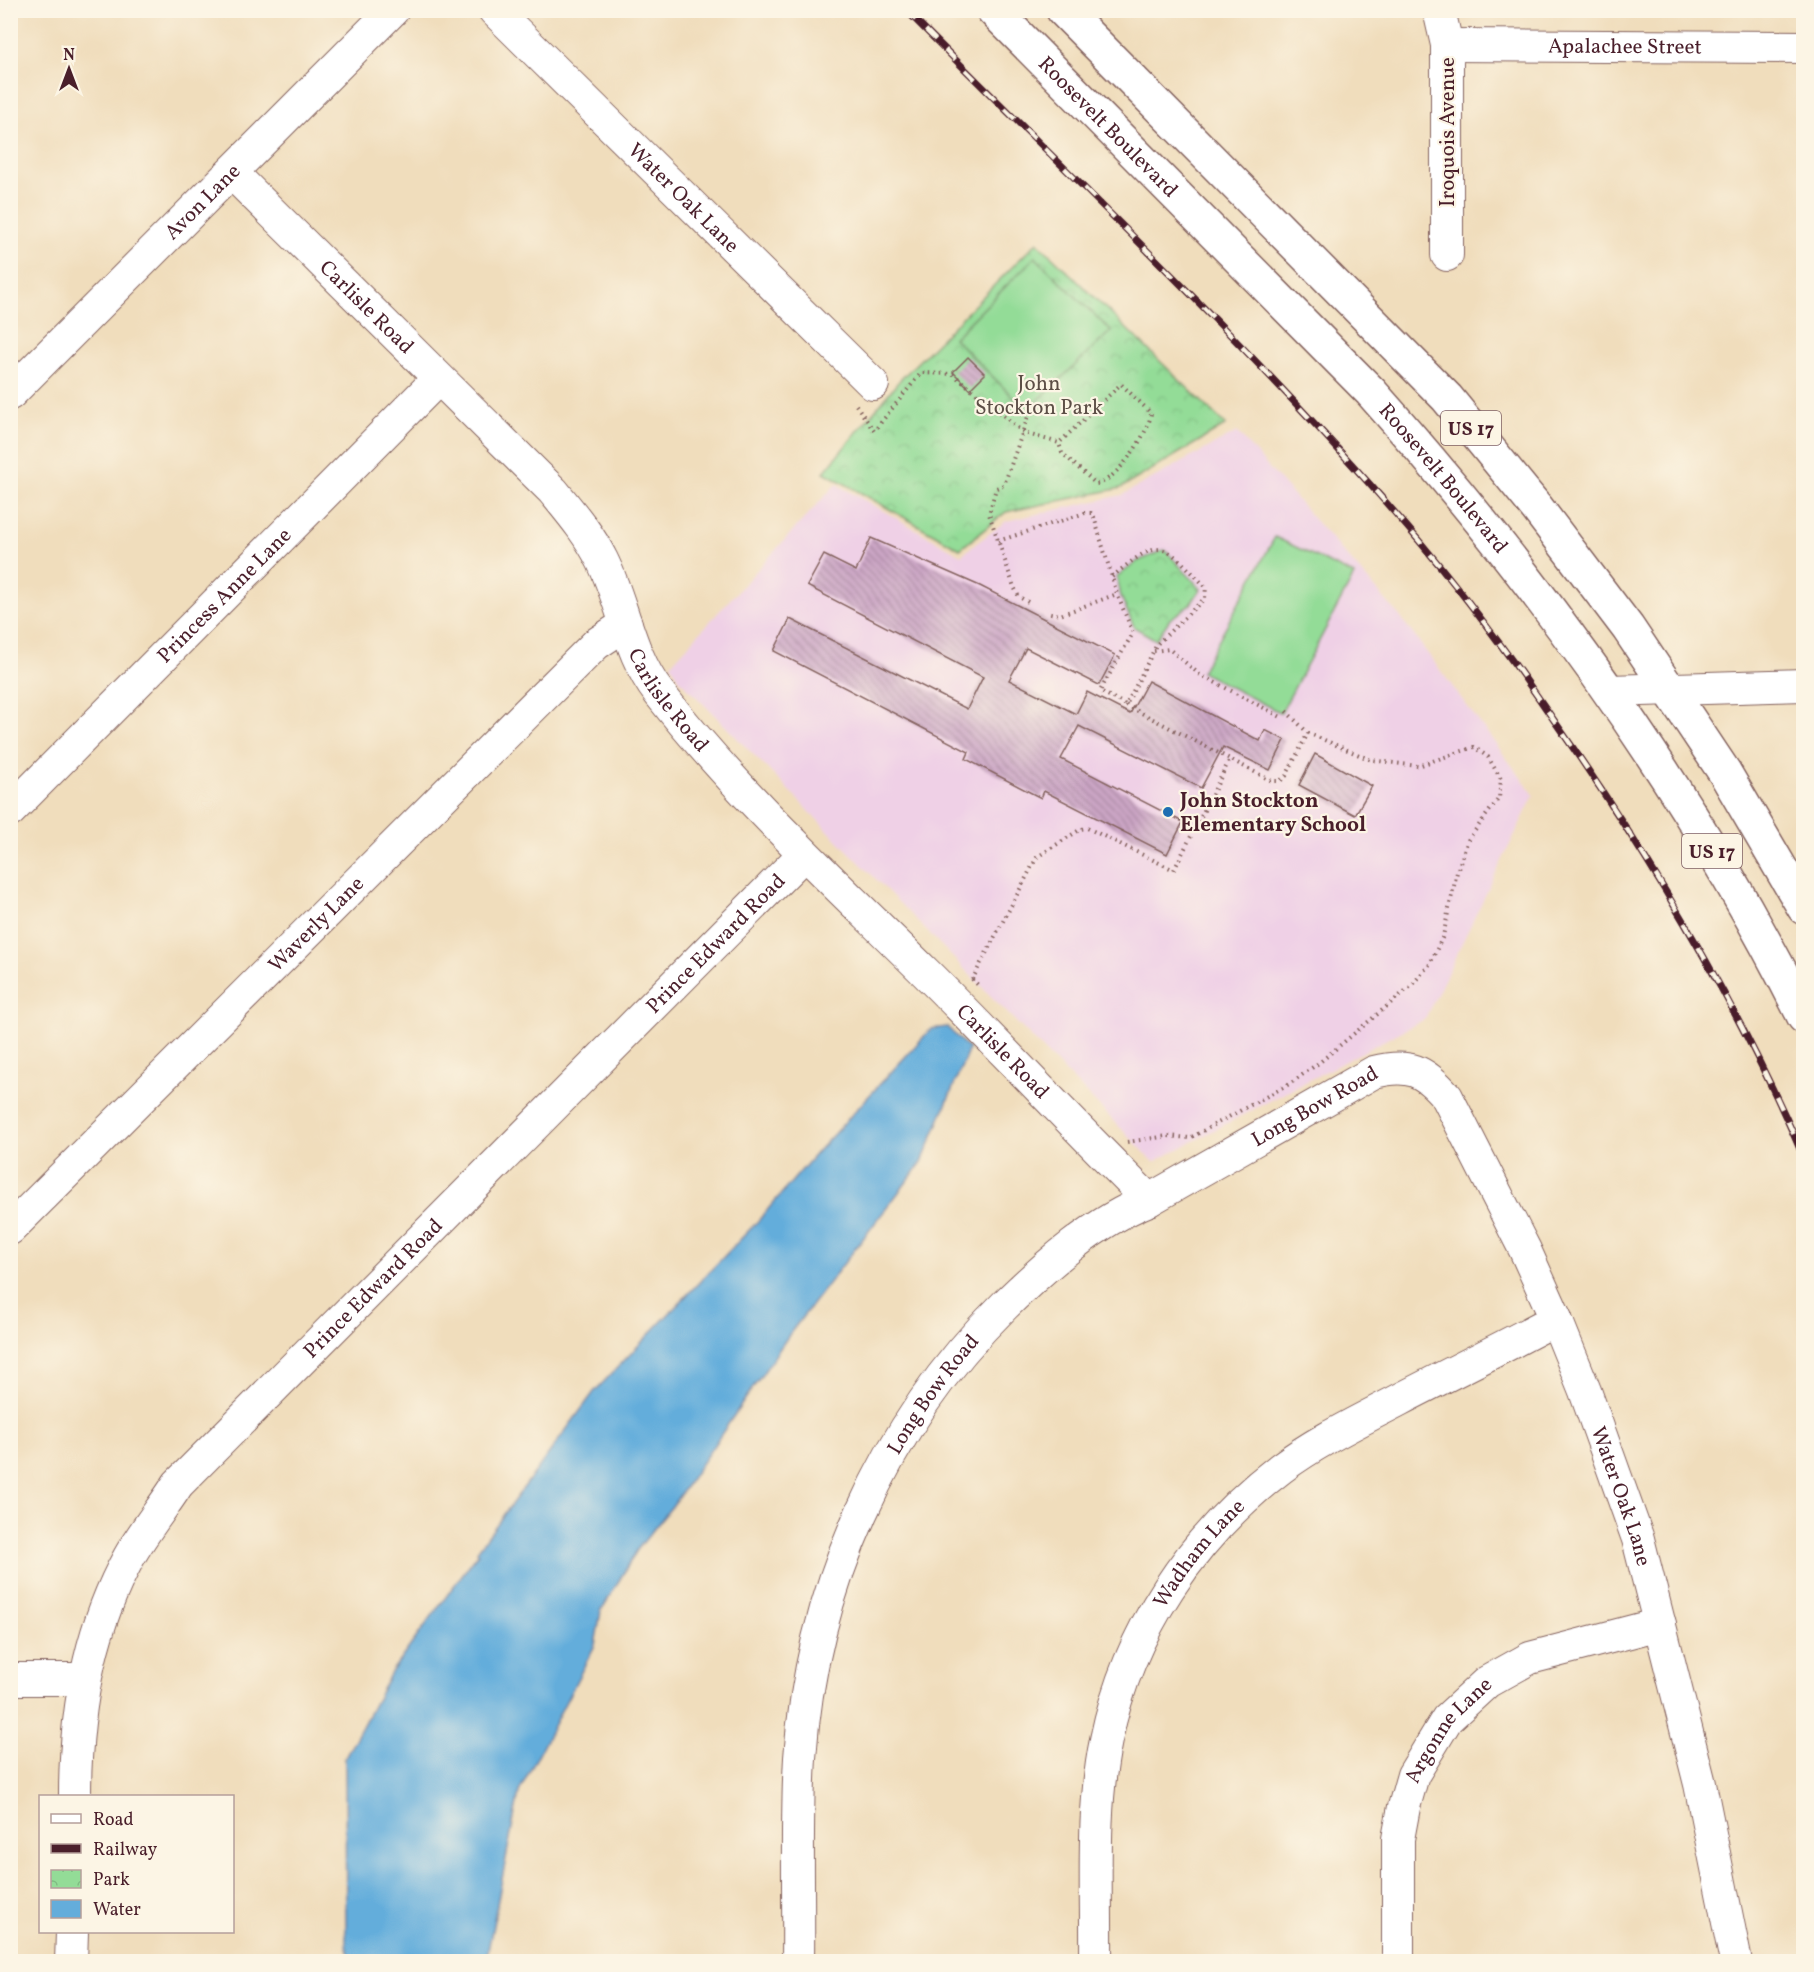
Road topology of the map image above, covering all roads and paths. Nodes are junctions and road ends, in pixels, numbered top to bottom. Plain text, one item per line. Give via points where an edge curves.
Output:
1 (393, 10) edge
2 (494, 10) edge
3 (993, 10) edge
4 (1063, 10) edge
5 (1439, 10) edge
6 (1447, 45) junction
7 (1803, 47) edge
8 (232, 173) junction
9 (1448, 255) dead end
10 (438, 379) junction
11 (873, 384) joint
12 (10, 394) edge
13 (1031, 408) dead end
14 (1023, 433) junction
15 (1059, 443) junction
16 (998, 541) junction
17 (1112, 577) junction
18 (1117, 594) junction
19 (1028, 602) dead end
20 (1046, 612) dead end
21 (626, 624) junction
22 (1153, 651) junction
23 (1803, 685) edge
24 (1671, 688) junction
25 (1610, 691) junction
26 (1126, 705) junction
27 (1284, 709) dead end
28 (1283, 718) dead end
29 (1308, 733) junction
30 (1230, 759) junction
31 (10, 811) edge
32 (804, 854) junction
33 (1803, 908) edge
34 (972, 979) junction
35 (968, 988) dead end
36 (981, 988) dead end
37 (1803, 1017) edge
38 (1415, 1069) joint
39 (1118, 1133) dead end
40 (1149, 1200) junction
41 (10, 1229) edge
42 (1556, 1319) junction
43 (1660, 1624) junction
44 (10, 1679) edge
45 (85, 1679) junction
46 (75, 1795) edge
47 (72, 1933) edge
48 (71, 1962) edge
49 (798, 1962) edge
50 (1096, 1962) edge
51 (1398, 1962) edge
52 (1736, 1962) edge

1 - 8 street, Avon Lane
2 - 11 street, Water Oak Lane
3 - 25 highway, Roosevelt Boulevard / US 17 via 1371,392 1532,584
4 - 24 highway, US 17 via 1447,398 1583,567
5 - 6 street, Iroquois Avenue
6 - 7 street, Apalachee Street
6 - 9 street, Iroquois Avenue
8 - 10 street, Carlisle Road
8 - 12 street, Avon Lane
10 - 21 street, Carlisle Road via 553,491 583,528 603,561
10 - 31 street, Princess Anne Lane
11 - 14 path via 853,401 874,431 921,373 953,374
13 - 14 path
14 - 15 path
14 - 16 path via 1004,485 996,488 989,514
15 - 15 path via 1062,453 1085,475 1096,484 1105,483 1146,432 1151,412 1121,384
16 - 17 path via 1090,513
16 - 19 path via 1019,597
17 - 18 path
17 - 22 path via 1134,558 1166,549 1180,557 1206,587 1204,598 1167,632
18 - 20 path via 1060,615
18 - 26 path via 1133,633 1101,691
21 - 32 street, Carlisle Road via 656,690
21 - 41 street, Waverly Lane via 596,644
22 - 26 path
22 - 28 path via 1169,649 1199,674
23 - 24 street
24 - 25 street
24 - 33 highway, US 17
25 - 37 highway, Roosevelt Boulevard / US 17 via 1686,807
26 - 30 path
27 - 29 path
29 - 30 path via 1280,781 1272,781
29 - 39 path via 1371,760 1418,766 1474,747 1488,757 1501,779 1499,798 1468,840 1443,936 1430,964 1410,987 1320,1062 1291,1083 1190,1138 1168,1136 1126,1142
30 - 34 path via 1174,870 1087,828 1037,857
32 - 40 street, Carlisle Road
32 - 45 street, Prince Edward Road via 178,1485 129,1557 104,1612
34 - 35 path
34 - 36 path
38 - 40 street, Long Bow Road via 1394,1067 1374,1072
38 - 42 street, Water Oak Lane via 1447,1096
40 - 49 street, Long Bow Road via 1120,1212 1072,1248 1034,1277 987,1322 930,1391 892,1451 856,1524 832,1588 806,1711 800,1758
42 - 43 street, Water Oak Lane via 1638,1539
42 - 50 street, Wadham Lane via 1339,1431 1282,1467 1234,1507 1183,1566 1146,1625 1123,1680 1106,1739 1098,1798
43 - 51 street, Argonne Lane via 1530,1658 1486,1682 1448,1719 1413,1775 1404,1807 1398,1839
43 - 52 street, Water Oak Lane via 1700,1784
44 - 45 street
45 - 46 street, Prince Edward Road via 79,1702
47 - 48 street

